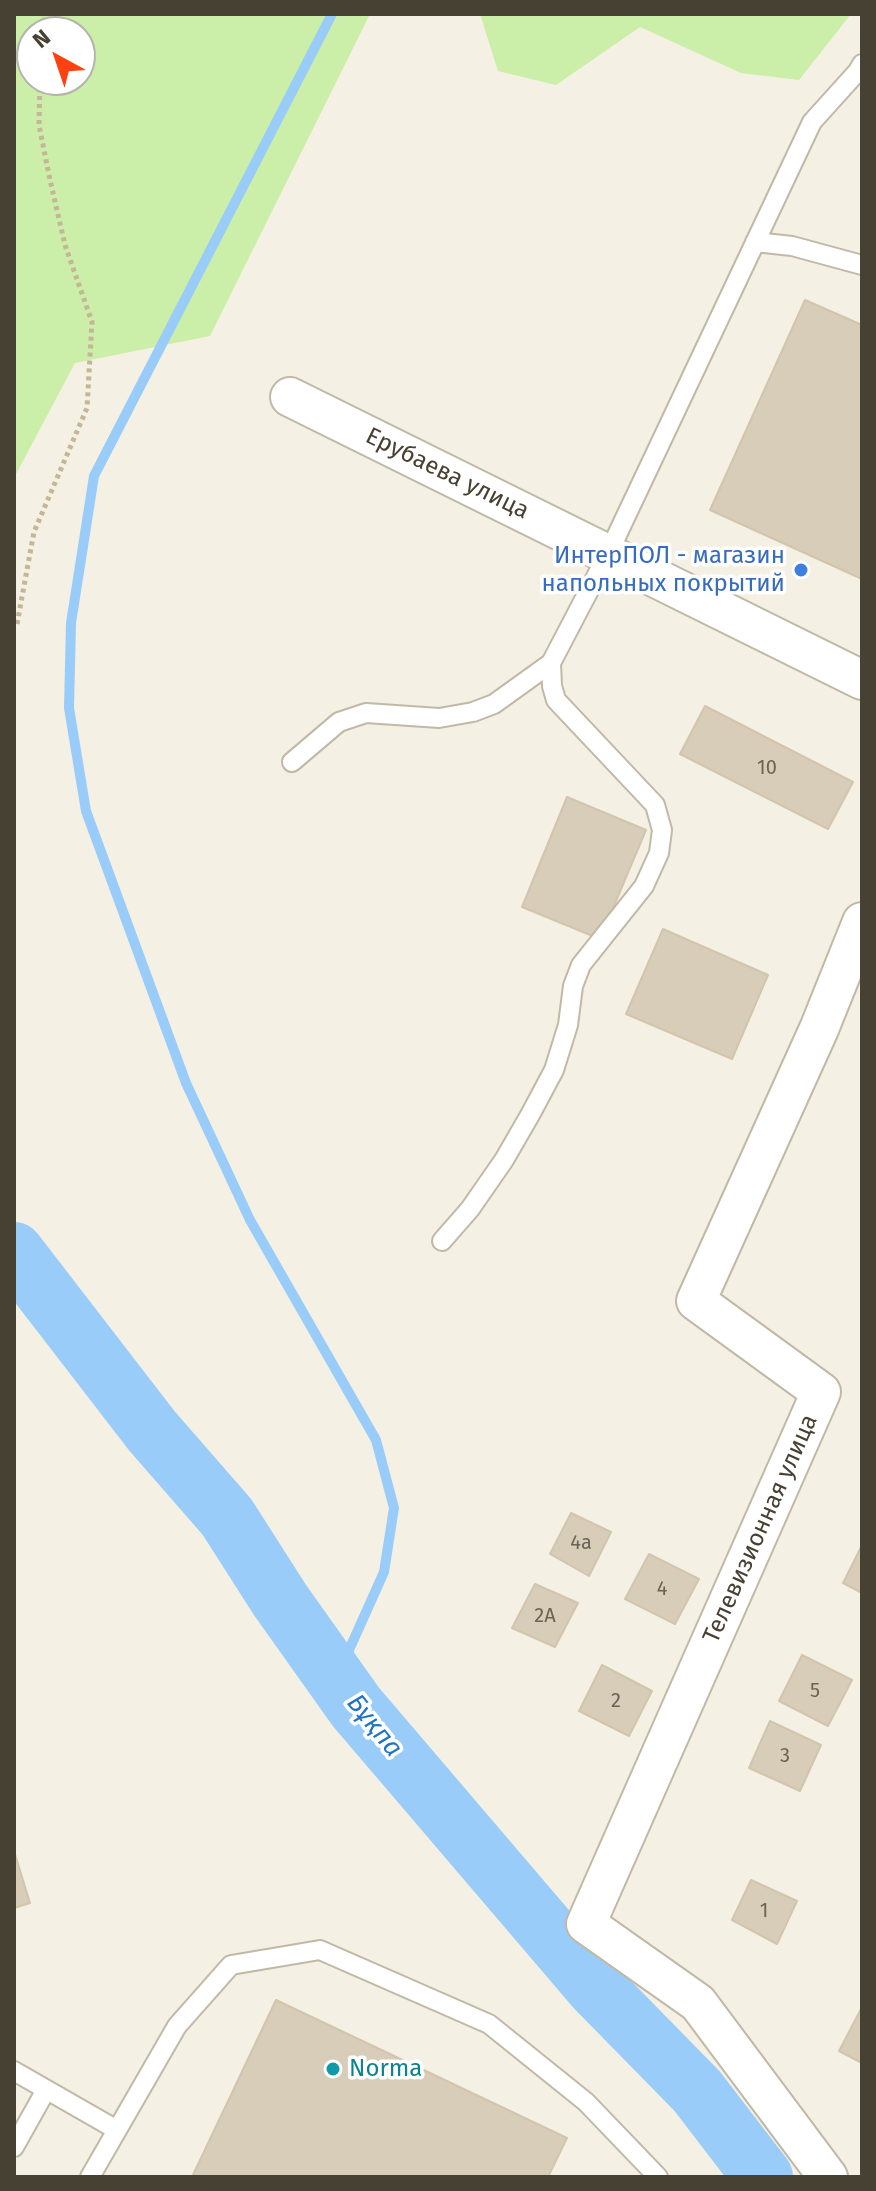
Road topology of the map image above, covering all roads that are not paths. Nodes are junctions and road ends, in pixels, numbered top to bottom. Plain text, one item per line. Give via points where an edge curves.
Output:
1 (862, 64) edge
2 (755, 242) junction
3 (862, 265) edge
4 (290, 397) dead end
5 (608, 554) junction
6 (551, 663) junction
7 (862, 680) edge
8 (292, 762) dead end
9 (862, 922) edge
10 (442, 1241) dead end
11 (14, 2071) edge
12 (46, 2090) junction
13 (117, 2130) junction
14 (14, 2147) edge
15 (90, 2177) edge
16 (658, 2177) edge
17 (828, 2177) edge

1 - 2 lane via 812,122
2 - 3 lane
2 - 5 lane
4 - 5 street, Ерубаева улица
5 - 6 lane
5 - 7 street, Ерубаева улица
6 - 8 lane via 494,704 473,712 439,718 366,713 339,722
6 - 10 lane via 556,700 655,805 662,830 659,853 635,899 581,965 554,1070 530,1115 478,1197
9 - 17 street, Телевизионная улица via 696,1301 821,1392 586,1924 698,2003
11 - 12 lane
12 - 13 lane
12 - 14 lane
13 - 15 lane
13 - 16 lane via 177,2026 231,1965 320,1950 489,2024 586,2102

